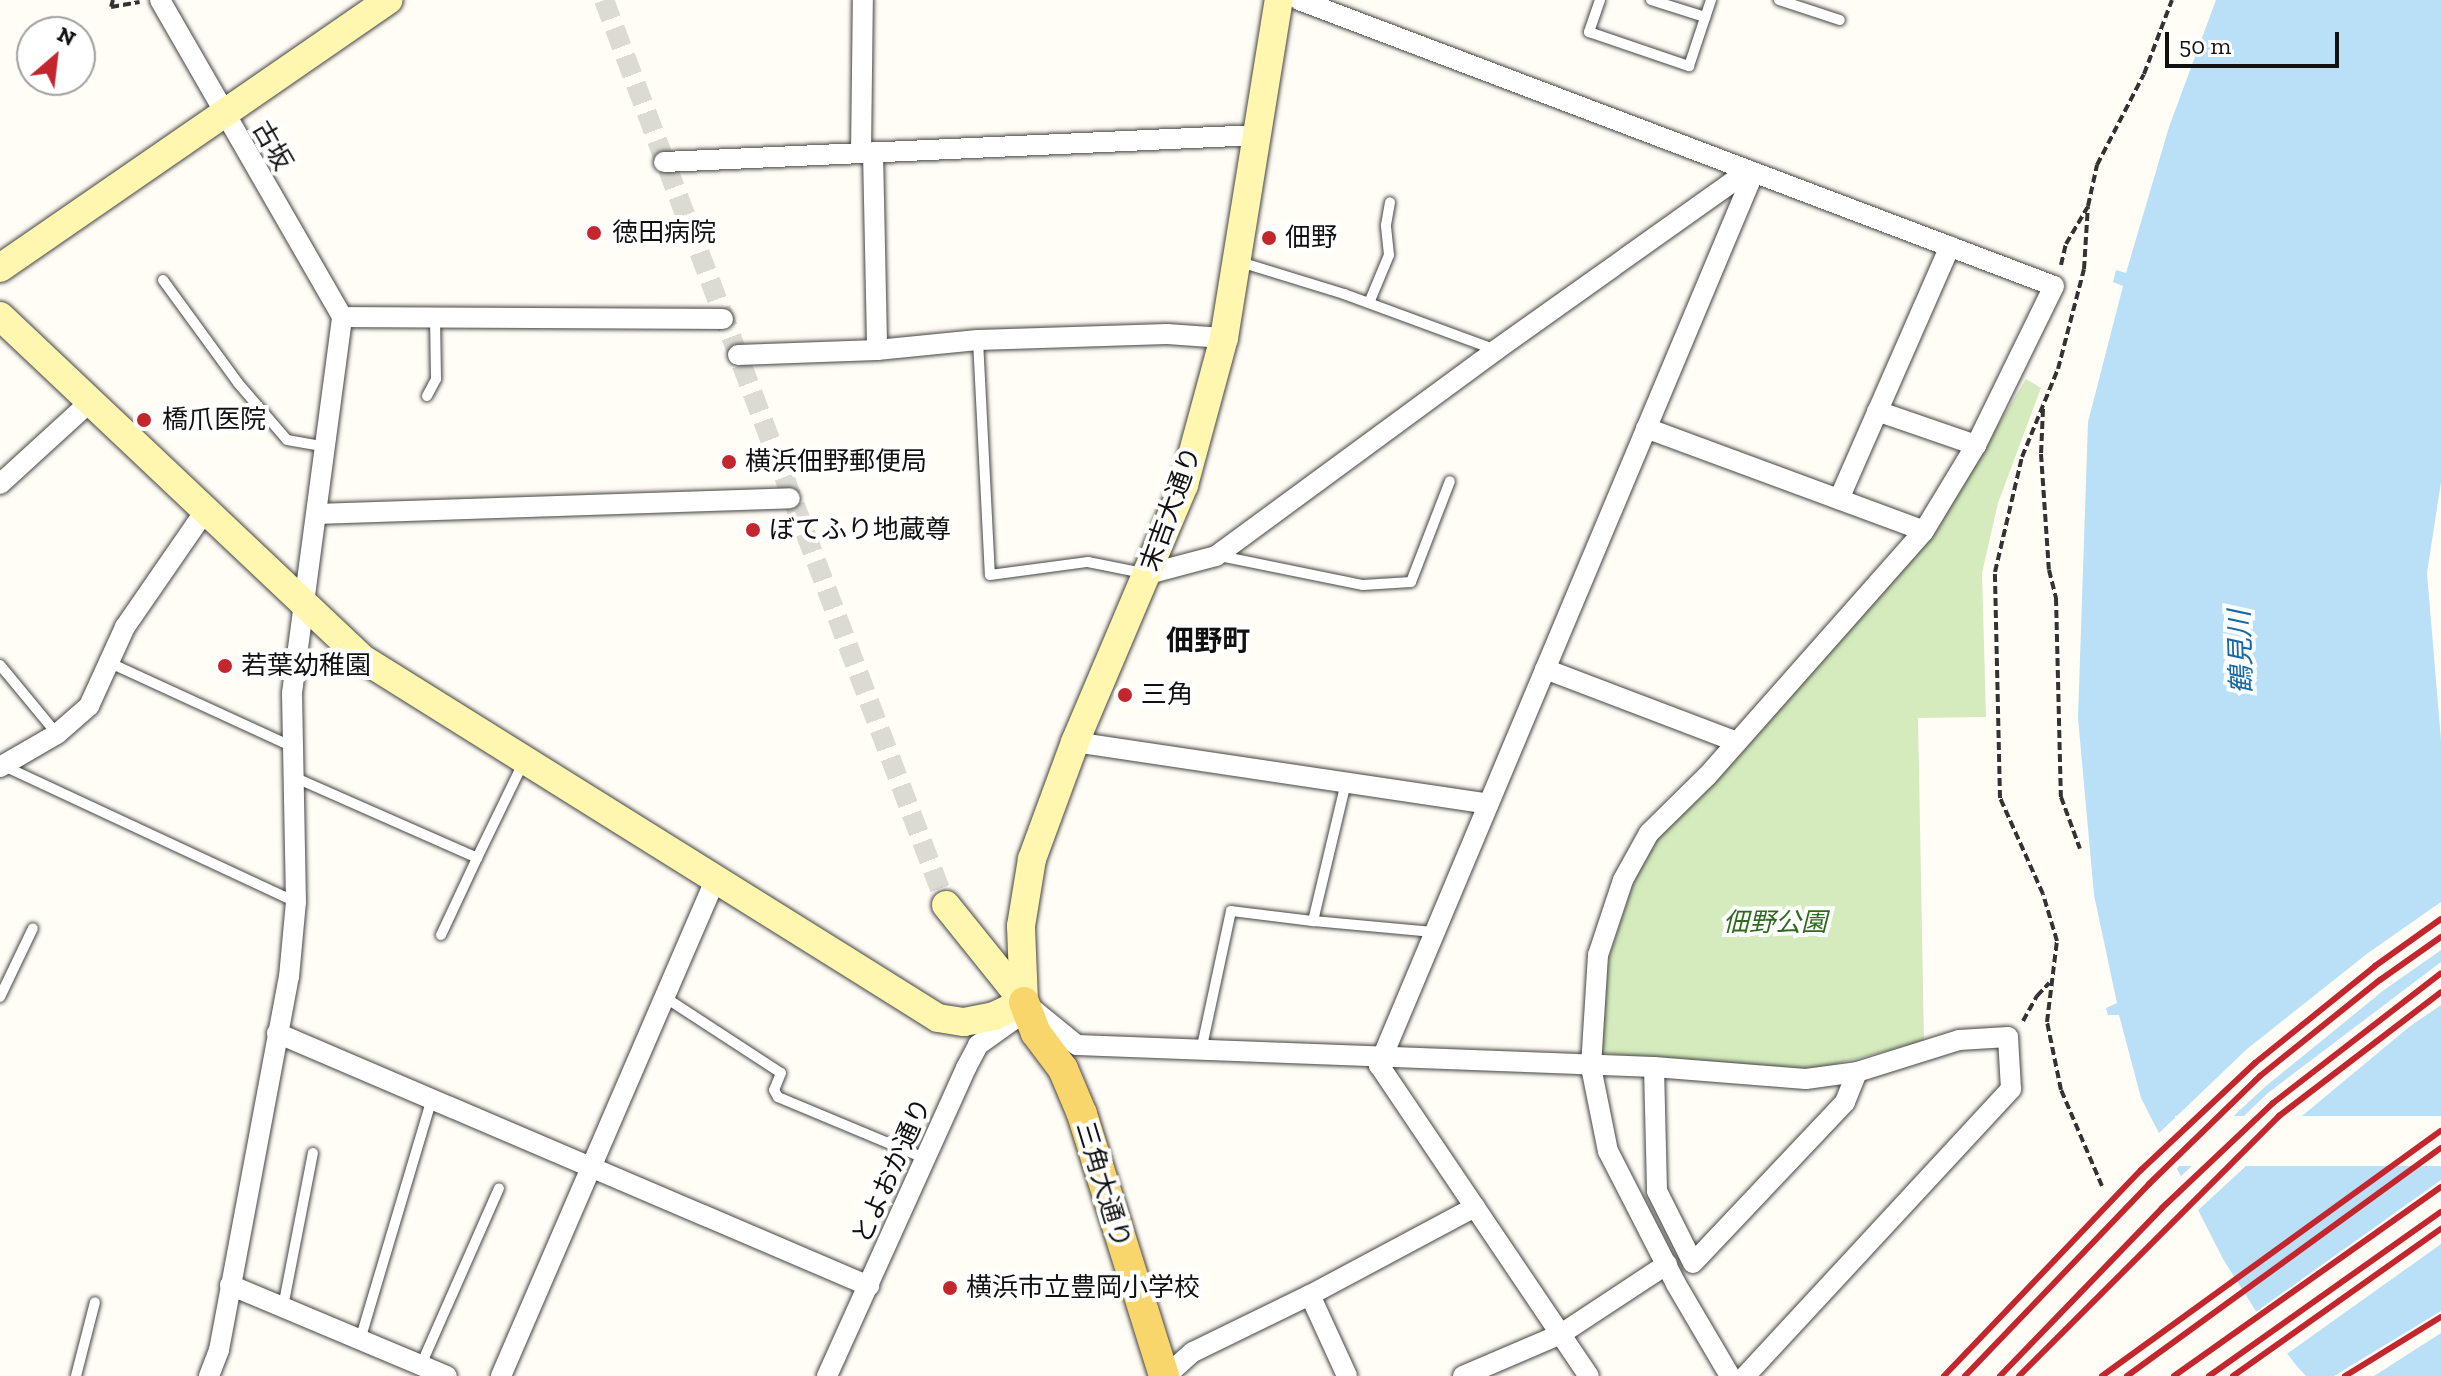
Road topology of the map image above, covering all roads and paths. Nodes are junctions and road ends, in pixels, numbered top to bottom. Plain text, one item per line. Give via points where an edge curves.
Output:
1 (113, 0) edge
2 (152, 0) edge
3 (160, 0) edge
4 (389, 0) edge
5 (863, 0) edge
6 (1279, 0) edge
7 (1299, 0) edge
8 (1600, 0) edge
9 (1651, 0) edge
10 (1711, 0) edge
11 (1779, 0) edge
12 (2172, 0) edge
13 (1705, 17) junction
14 (1840, 20) dead end
15 (222, 112) junction
16 (1259, 135) junction
17 (867, 153) junction
18 (664, 162) dead end
19 (1748, 171) junction
20 (1390, 202) dead end
21 (2088, 206) junction
22 (1950, 246) junction
23 (1238, 262) junction
24 (2060, 267) dead end
25 (0, 268) edge
26 (163, 280) dead end
27 (1369, 303) junction
28 (0, 316) edge
29 (342, 317) junction
30 (435, 318) junction
31 (723, 319) dead end
32 (1224, 338) junction
33 (978, 340) junction
34 (877, 350) junction
35 (1496, 350) junction
36 (738, 355) dead end
37 (427, 396) dead end
38 (91, 401) junction
39 (2043, 406) junction
40 (1877, 411) junction
41 (1646, 428) junction
42 (1976, 445) junction
43 (326, 447) junction
44 (1450, 481) dead end
45 (0, 484) edge
46 (790, 498) dead end
47 (1839, 499) junction
48 (205, 511) junction
49 (318, 514) junction
50 (1924, 531) junction
51 (1216, 556) junction
52 (1148, 574) junction
53 (306, 607) junction
54 (108, 662) junction
55 (0, 665) edge
56 (1545, 669) junction
57 (57, 734) junction
58 (1075, 742) junction
59 (1737, 742) junction
60 (296, 749) junction
61 (524, 761) junction
62 (2, 766) edge
63 (296, 778) junction
64 (1346, 783) junction
65 (1488, 804) junction
66 (2080, 849) dead end
67 (477, 858) junction
68 (716, 878) junction
69 (296, 902) junction
70 (946, 905) tunnel mouth
71 (1313, 921) junction
72 (33, 928) dead end
73 (1434, 932) junction
74 (441, 935) dead end
75 (2051, 981) junction
76 (0, 997) edge
77 (666, 998) junction
78 (1024, 1002) junction
79 (277, 1033) junction
80 (2008, 1037) junction
81 (1201, 1051) junction
82 (1381, 1059) junction
83 (1591, 1067) junction
84 (1654, 1067) junction
85 (1857, 1072) junction
86 (432, 1099) junction
87 (313, 1153) dead end
88 (926, 1159) junction
89 (591, 1167) junction
90 (2102, 1186) dead end
91 (499, 1188) dead end
92 (1475, 1207) junction
93 (1667, 1264) junction
94 (230, 1285) junction
95 (869, 1286) junction
96 (1310, 1295) junction
97 (95, 1302) dead end
98 (283, 1307) junction
99 (1561, 1334) junction
100 (360, 1340) junction
101 (421, 1365) junction
102 (76, 1376) edge
103 (209, 1376) edge
104 (447, 1376) edge
105 (501, 1376) edge
106 (827, 1376) edge
107 (1165, 1376) edge
108 (1347, 1376) edge
109 (1463, 1376) edge
110 (1589, 1376) edge
111 (1730, 1376) edge
112 (1745, 1376) edge

1 - 2 path via 111,7
3 - 15 street, 古坂
4 - 15 street
5 - 17 street
6 - 16 street, 末吉大通り
7 - 19 street
8 - 13 lane via 1589,32 1689,66
9 - 13 lane
10 - 13 lane
11 - 14 lane
12 - 21 path via 2144,74 2097,165
15 - 25 street
15 - 29 street, 古坂
16 - 17 street
16 - 23 street, 末吉大通り
17 - 18 street
17 - 34 street
19 - 22 street
19 - 35 street
19 - 41 street via 1749,184
20 - 27 lane via 1389,255
21 - 24 path via 2066,244
21 - 39 path via 2084,269
22 - 40 street
22 - 42 street via 2054,286
23 - 27 lane
23 - 32 street, 末吉大通り
26 - 43 lane via 287,440
27 - 35 lane
28 - 38 street
29 - 30 street
29 - 43 street
30 - 31 street
30 - 37 lane via 436,379
32 - 33 street via 1167,334
32 - 52 street, 末吉大通り via 1184,485
33 - 34 street
33 - 52 lane via 990,575 1088,562
34 - 36 street
35 - 51 street
38 - 45 street
38 - 48 street
39 - 66 path via 2041,454 2049,570 2056,598 2061,797
39 - 75 path via 2022,457 1997,556 1995,620 2000,798 2054,929
40 - 42 street
40 - 47 street
41 - 47 street
41 - 56 street
42 - 50 street
43 - 49 street
44 - 51 lane via 1411,582 1363,585
46 - 49 street
47 - 50 street
48 - 53 street
48 - 54 street via 125,627
49 - 53 street
50 - 59 street
51 - 52 street
52 - 58 street, 末吉大通り
53 - 60 street via 292,693
53 - 61 street via 360,657
54 - 57 street via 89,706
54 - 60 lane
55 - 57 lane
56 - 59 street
56 - 65 street
57 - 62 street
58 - 64 street
58 - 78 street, 末吉大通り via 1024,895
59 - 83 street via 1649,833 1623,880 1598,955
60 - 63 street
61 - 67 lane
61 - 68 street
62 - 69 lane
63 - 67 lane
63 - 69 street
64 - 65 street
64 - 71 lane
65 - 73 street
67 - 74 lane
68 - 77 street
68 - 78 street via 938,1018 964,1022
69 - 79 street
70 - 78 street
71 - 73 lane
71 - 81 lane via 1231,911
72 - 76 lane
73 - 82 street
75 - 80 path
75 - 90 path via 2047,1022 2061,1090
77 - 88 lane via 781,1073 774,1090 778,1097
77 - 89 street
78 - 81 street via 1077,1045
78 - 88 street, とよおか通り via 1013,1020 978,1045
78 - 107 main road, 三角大通り via 1082,1114
79 - 86 street
79 - 94 street
80 - 85 street via 1959,1040
80 - 112 street via 2011,1089
81 - 82 street
82 - 83 street
82 - 92 street via 1379,1065
83 - 84 street
83 - 93 street via 1608,1151
84 - 85 street via 1806,1079
84 - 85 street via 1657,1191 1693,1263 1845,1102
86 - 89 street
86 - 100 lane
87 - 98 lane
88 - 95 street, とよおか通り
89 - 95 street
89 - 105 street
91 - 101 lane
92 - 96 street
92 - 99 street
93 - 99 street
93 - 111 street
94 - 98 street
94 - 103 street
95 - 106 street, とよおか通り
96 - 107 street via 1193,1352
96 - 108 street
97 - 102 lane
98 - 100 street
99 - 109 street
99 - 110 street
100 - 101 street
101 - 104 street

